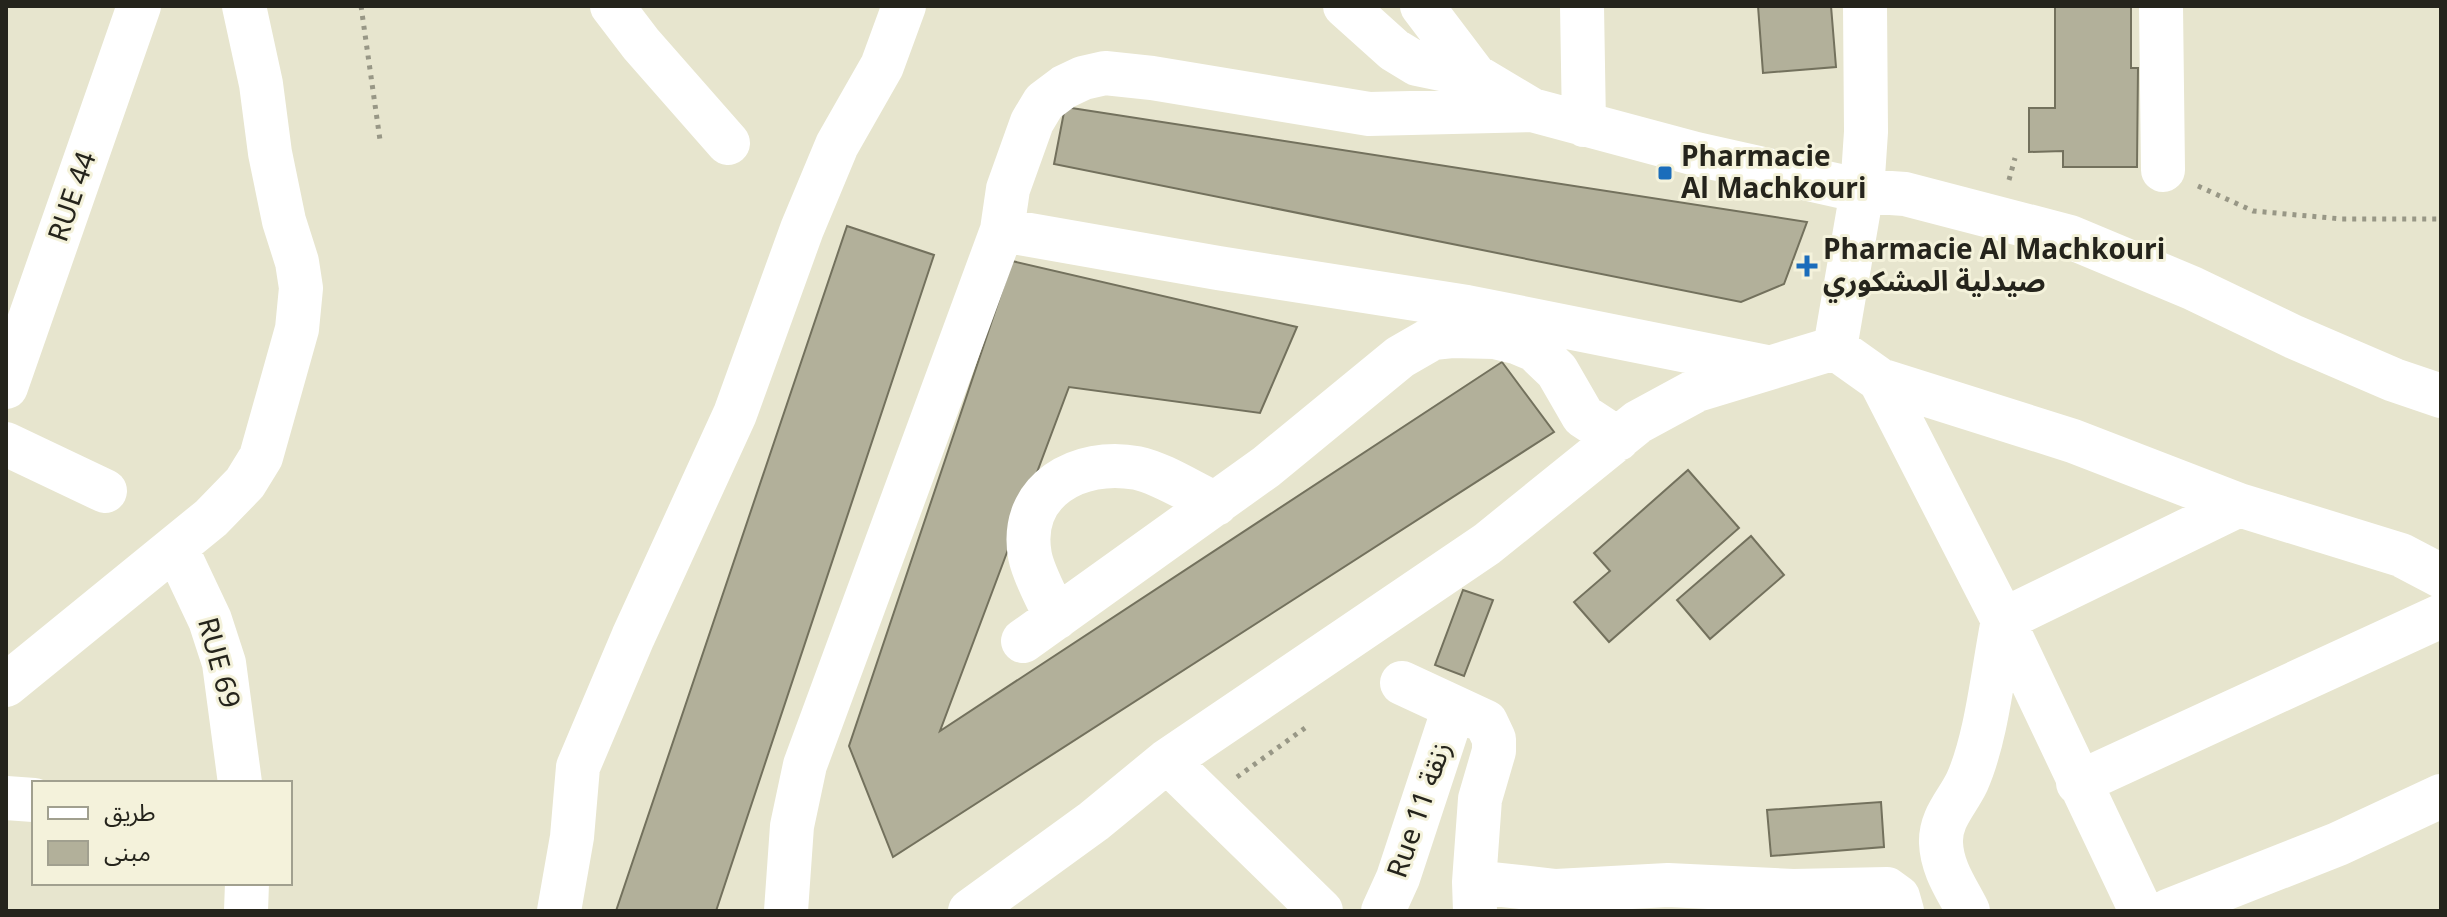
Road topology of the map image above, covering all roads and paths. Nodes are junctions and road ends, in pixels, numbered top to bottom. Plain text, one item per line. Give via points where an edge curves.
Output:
1 (139, 6) edge
2 (244, 6) edge
3 (361, 6) edge
4 (612, 6) edge
5 (904, 6) edge
6 (1345, 6) edge
7 (1422, 6) edge
8 (1582, 6) edge
9 (1865, 6) edge
10 (2161, 6) edge
11 (1475, 76) junction
12 (1532, 110) junction
13 (1584, 125) junction
14 (380, 140) dead end
15 (728, 143) dead end
16 (2163, 170) joint
17 (1862, 191) junction
18 (2441, 219) edge
19 (1002, 230) junction
20 (1835, 348) junction
21 (1771, 368) junction
22 (1880, 380) junction
23 (6, 387) edge
24 (2441, 396) edge
25 (1618, 439) junction
26 (6, 444) edge
27 (105, 491) dead end
28 (1216, 504) junction
29 (2239, 505) junction
30 (176, 548) junction
31 (2441, 576) edge
32 (2441, 616) edge
33 (2003, 620) junction
34 (1402, 683) dead end
35 (6, 685) edge
36 (1454, 708) junction
37 (1167, 761) junction
38 (240, 781) edge
39 (2078, 783) junction
40 (2441, 796) edge
41 (6, 798) edge
42 (32, 800) edge
43 (247, 885) edge
44 (1474, 897) edge
45 (1556, 901) edge
46 (246, 911) edge
47 (559, 911) edge
48 (786, 911) edge
49 (970, 911) edge
50 (1321, 911) edge
51 (1383, 911) edge
52 (1902, 911) edge
53 (1968, 911) edge
54 (2141, 911) edge
55 (2168, 911) edge

1 - 23 street, RUE 44
2 - 30 street via 284,221 299,268 300,319 255,469 231,499
3 - 14 path
4 - 15 street
5 - 47 street via 882,66 837,145 735,414 578,767
6 - 11 street via 1417,64
7 - 11 street
8 - 13 street
9 - 17 street
10 - 16 street
11 - 12 street
12 - 13 street
12 - 19 street via 1369,114 1105,73 1064,87 1044,102 1008,189
13 - 17 street
16 - 18 path via 2253,211 2342,219
17 - 20 street
17 - 24 street via 1905,194 2070,237
19 - 21 street via 1467,307
19 - 48 street via 805,765 792,826
20 - 21 street
20 - 22 street
21 - 25 street via 1697,390
22 - 29 street via 2073,441
22 - 33 street
25 - 28 street via 1583,416 1557,371 1535,350 1495,337 1439,337 1392,363
25 - 37 street via 1487,544
26 - 27 street
28 - 28 street via 1040,630 1029,520 1047,491 1073,474 1105,464 1140,469
29 - 31 street via 2401,555
29 - 33 street
30 - 35 street
30 - 38 street, RUE 69 via 224,663
32 - 39 street
33 - 39 street
33 - 53 street via 1981,743 1942,825 1945,867
34 - 36 street
36 - 44 street via 1486,722 1494,739 1480,799
36 - 51 street, Rue 11 زنقة
37 - 49 street
37 - 50 street
39 - 54 street
40 - 55 street via 2338,844
41 - 42 street
43 - 46 street
44 - 45 street
45 - 52 street via 1668,885 1887,889 1898,897

